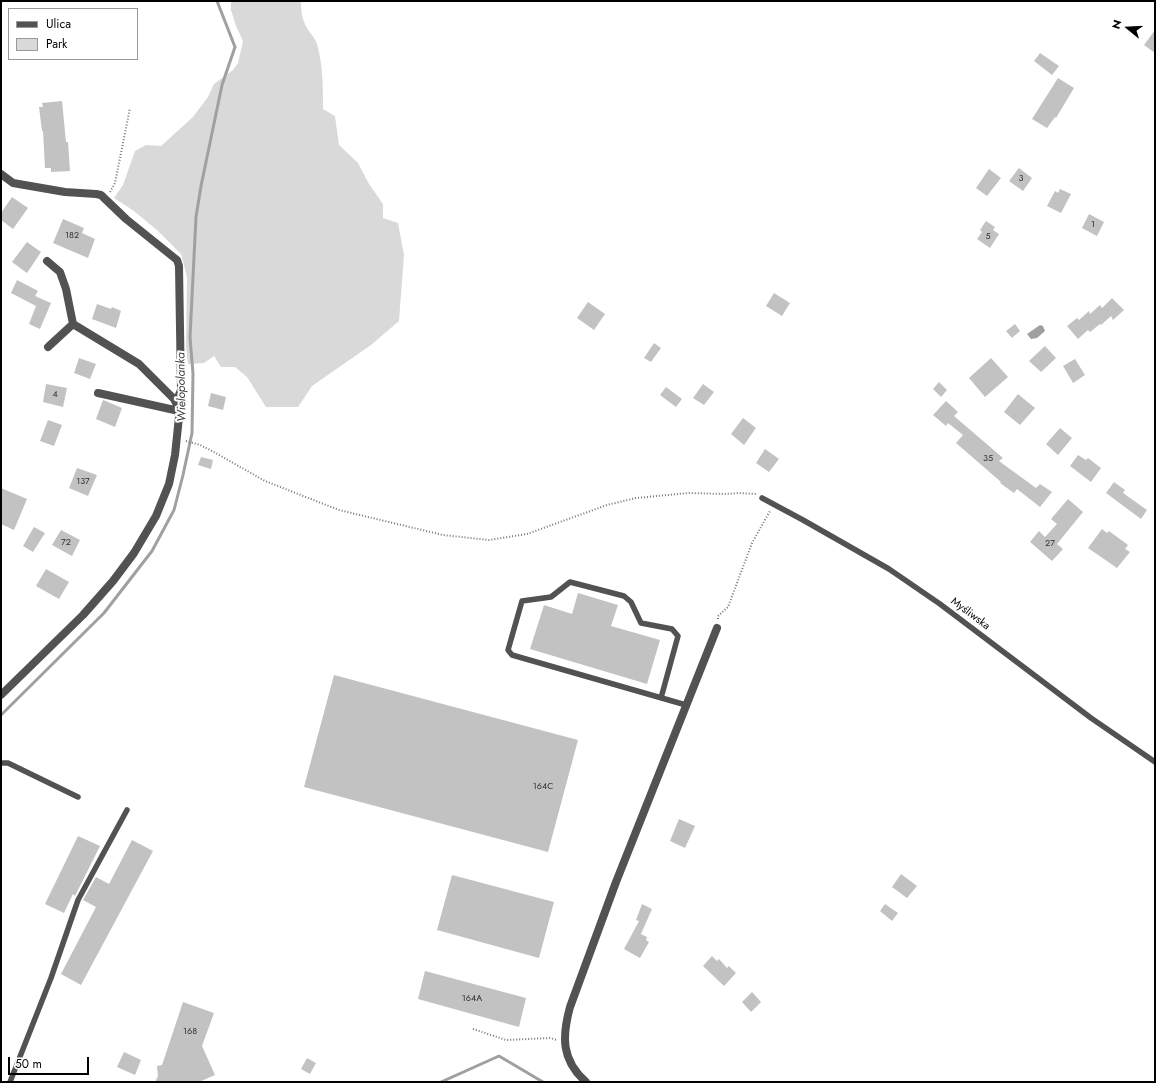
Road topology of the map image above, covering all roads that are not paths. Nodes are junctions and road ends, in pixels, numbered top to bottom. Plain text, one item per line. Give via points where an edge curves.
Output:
1 (1, 174) edge
2 (47, 261) dead end
3 (73, 324) junction
4 (48, 347) dead end
5 (98, 393) dead end
6 (176, 402) junction
7 (179, 411) junction
8 (762, 498) road end
9 (717, 628) road end
10 (1, 696) edge
11 (661, 698) junction
12 (686, 705) junction
13 (1155, 762) edge
14 (1, 763) edge
15 (78, 797) dead end
16 (127, 810) dead end
17 (10, 1082) edge
18 (586, 1082) edge

1 - 6 street via 13,183 65,192 99,194 149,239 174,257 180,271 181,390
2 - 3 street via 60,272
3 - 4 street
3 - 6 street via 139,364
5 - 7 street
6 - 7 street
7 - 10 street via 169,484 156,516 134,553 83,614
8 - 13 lane, Myśliwska via 889,568 1091,718
9 - 12 street
11 - 11 lane via 512,655 508,650 522,601 551,597 570,582 624,596 632,602 641,623 672,629 678,636
11 - 12 lane
12 - 18 street via 616,882 565,1025 564,1041 568,1058 578,1075
14 - 15 lane via 8,763
16 - 17 lane via 78,900 51,978

